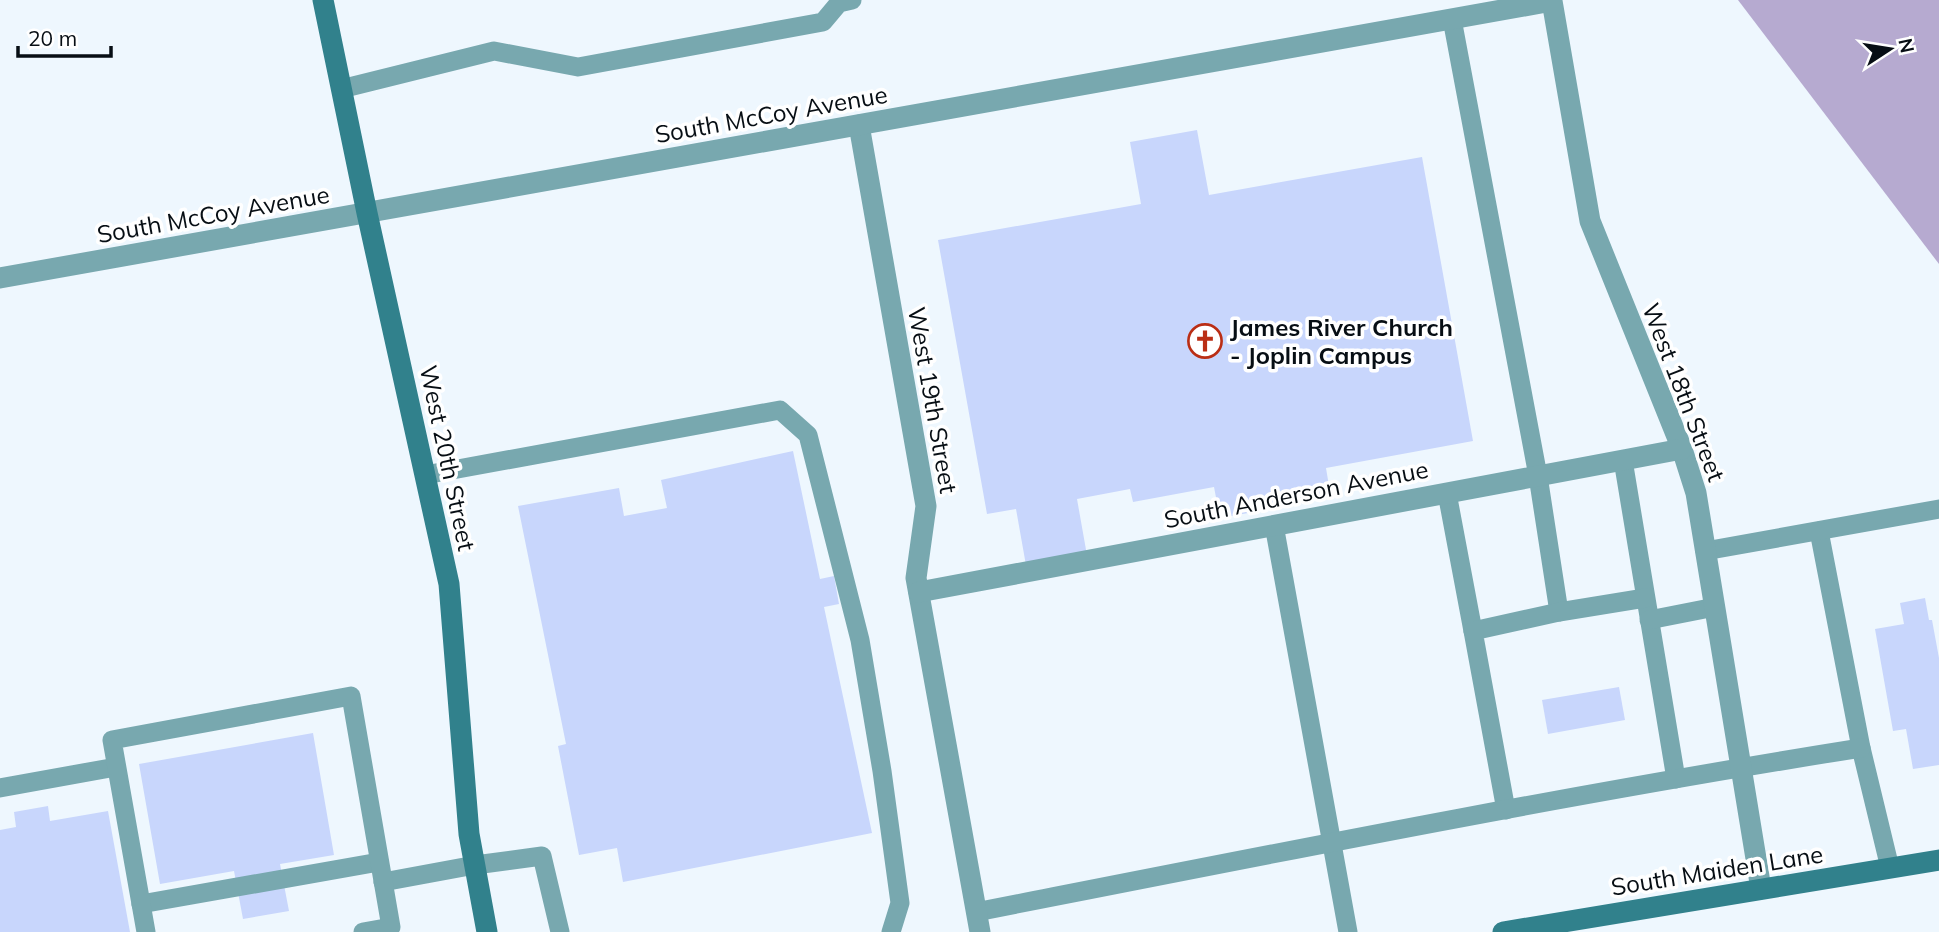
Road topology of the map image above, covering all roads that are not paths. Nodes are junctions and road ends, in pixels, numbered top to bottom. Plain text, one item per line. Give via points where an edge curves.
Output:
1 (323, 0) edge
2 (852, 0) edge
3 (1552, 1) edge
4 (1452, 19) junction
5 (341, 89) junction
6 (859, 125) junction
7 (367, 213) junction
8 (0, 278) edge
9 (1682, 449) junction
10 (1623, 460) junction
11 (425, 475) junction
12 (1538, 476) junction
13 (1447, 493) junction
14 (1939, 509) edge
15 (1274, 525) junction
16 (1819, 531) junction
17 (1705, 551) junction
18 (919, 592) junction
19 (1645, 598) junction
20 (1715, 607) junction
21 (1559, 612) junction
22 (1649, 620) junction
23 (1473, 631) junction
24 (1861, 748) junction
25 (116, 767) junction
26 (1741, 767) junction
27 (1675, 779) junction
28 (0, 788) edge
29 (1506, 810) junction
30 (1332, 842) junction
31 (1939, 860) edge
32 (379, 862) junction
33 (475, 865) junction
34 (1890, 868) junction
35 (383, 881) junction
36 (1761, 889) junction
37 (141, 904) junction
38 (978, 922) edge
39 (391, 930) edge
40 (487, 930) edge
41 (146, 932) edge
42 (363, 932) edge
43 (560, 932) edge
44 (891, 932) edge
45 (1348, 932) edge
46 (1503, 932) edge

1 - 5 main road, West 20th Street
2 - 5 lane via 839,3 823,22 578,67 494,51
3 - 4 street, South McCoy Avenue
3 - 9 street, West 18th Street via 1590,221
4 - 6 street, South McCoy Avenue
4 - 12 lane
5 - 7 main road, West 20th Street
6 - 7 street, South McCoy Avenue
6 - 18 street, West 19th Street via 926,506 916,578
7 - 8 street, South McCoy Avenue
7 - 11 main road, West 20th Street
9 - 10 street, South Anderson Avenue
9 - 17 street, West 18th Street via 1696,493
10 - 12 street, South Anderson Avenue
10 - 19 lane
11 - 33 main road, West 20th Street via 449,584
11 - 44 lane via 780,410 808,435 863,653 900,903
12 - 13 street, South Anderson Avenue
12 - 21 lane
13 - 15 street, South Anderson Avenue
13 - 23 lane
14 - 16 lane
15 - 18 street, South Anderson Avenue
15 - 30 lane
16 - 17 lane
16 - 24 lane
17 - 20 street, West 18th Street
18 - 38 street, West 19th Street
19 - 21 lane
19 - 22 lane
20 - 22 lane
20 - 26 street, West 18th Street
21 - 23 lane
22 - 27 lane
23 - 29 lane
24 - 26 lane
24 - 34 lane
25 - 28 lane
25 - 32 lane via 112,740 351,696
25 - 37 lane
26 - 27 lane
26 - 36 street, West 18th Street
27 - 29 lane
29 - 30 lane
30 - 38 lane
30 - 45 lane
31 - 34 main road, South Maiden Lane
32 - 35 lane
32 - 37 lane
33 - 35 lane
33 - 40 main road, West 20th Street
33 - 43 lane via 542,856
34 - 36 main road, South Maiden Lane
35 - 39 lane
36 - 46 main road, South Maiden Lane
37 - 41 lane
39 - 42 lane

